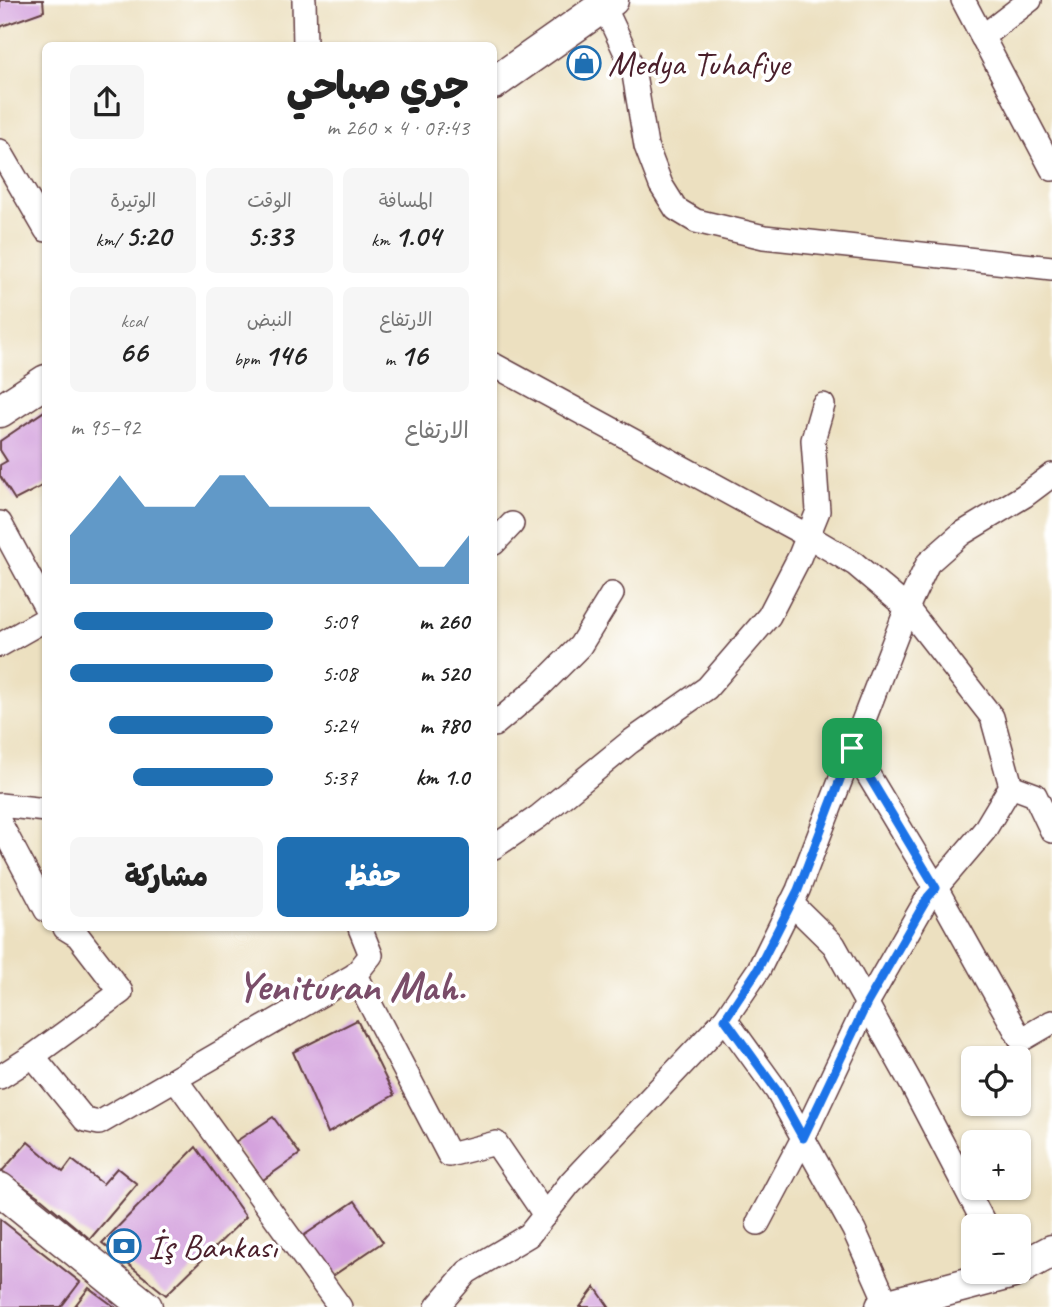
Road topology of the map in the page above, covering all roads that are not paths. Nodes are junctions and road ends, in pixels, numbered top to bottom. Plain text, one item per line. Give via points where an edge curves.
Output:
1 (304, 0) edge
2 (963, 0) edge
3 (1030, 0) edge
4 (606, 2) edge
5 (982, 37) junction
6 (305, 42) edge
7 (497, 81) edge
8 (0, 151) edge
9 (1052, 169) edge
10 (42, 223) edge
11 (1052, 268) edge
12 (497, 367) edge
13 (42, 384) edge
14 (823, 405) dead end
15 (0, 411) edge
16 (1052, 475) edge
17 (0, 523) edge
18 (512, 524) dead end
19 (808, 536) junction
20 (497, 540) edge
21 (612, 594) dead end
22 (42, 601) edge
23 (907, 607) junction
24 (42, 620) edge
25 (0, 645) edge
26 (497, 722) edge
27 (852, 748) junction
28 (1011, 786) junction
29 (1044, 790) edge
30 (0, 805) edge
31 (42, 810) edge
32 (0, 823) edge
33 (1052, 831) edge
34 (497, 845) edge
35 (936, 888) junction
36 (42, 902) edge
37 (791, 903) junction
38 (70, 931) edge
39 (365, 931) edge
40 (355, 975) junction
41 (867, 1003) junction
42 (725, 1019) junction
43 (1052, 1022) edge
44 (33, 1056) junction
45 (0, 1077) edge
46 (176, 1080) junction
47 (803, 1138) junction
48 (0, 1189) edge
49 (979, 1214) edge
50 (545, 1215) junction
51 (758, 1223) dead end
52 (1052, 1251) edge
53 (1031, 1262) edge
54 (968, 1284) edge
55 (885, 1306) edge
56 (146, 1307) edge
57 (340, 1307) edge
58 (437, 1307) edge

1 - 6 street
2 - 5 street
3 - 5 street
4 - 7 main road
4 - 11 street via 633,68 646,146 661,185 676,209 696,221 764,237
5 - 9 street
8 - 10 street
12 - 19 street
13 - 15 main road
14 - 19 street via 813,440 818,511
16 - 23 street via 961,534 928,564
17 - 22 street
18 - 20 street
19 - 23 street via 855,564
19 - 34 street via 769,616 707,688
21 - 26 street via 580,646
23 - 27 street
23 - 28 street via 992,717
24 - 25 street
27 - 35 street
27 - 37 street
28 - 29 street
28 - 35 street via 984,831
29 - 33 street
30 - 31 street
32 - 36 street
35 - 41 street
35 - 43 street via 1021,1040
37 - 41 street via 834,945
37 - 42 street via 758,969
38 - 44 street via 121,992
39 - 40 street via 371,955
40 - 46 street
40 - 50 street via 449,1155 496,1143
41 - 47 street
41 - 49 street
42 - 47 street via 777,1091
42 - 50 street
44 - 45 street
44 - 46 street via 85,1120 99,1123
46 - 57 street
47 - 51 street
47 - 55 street via 855,1230
48 - 56 main road
50 - 58 street via 529,1235 467,1272
52 - 53 main road
54 - 55 main road

